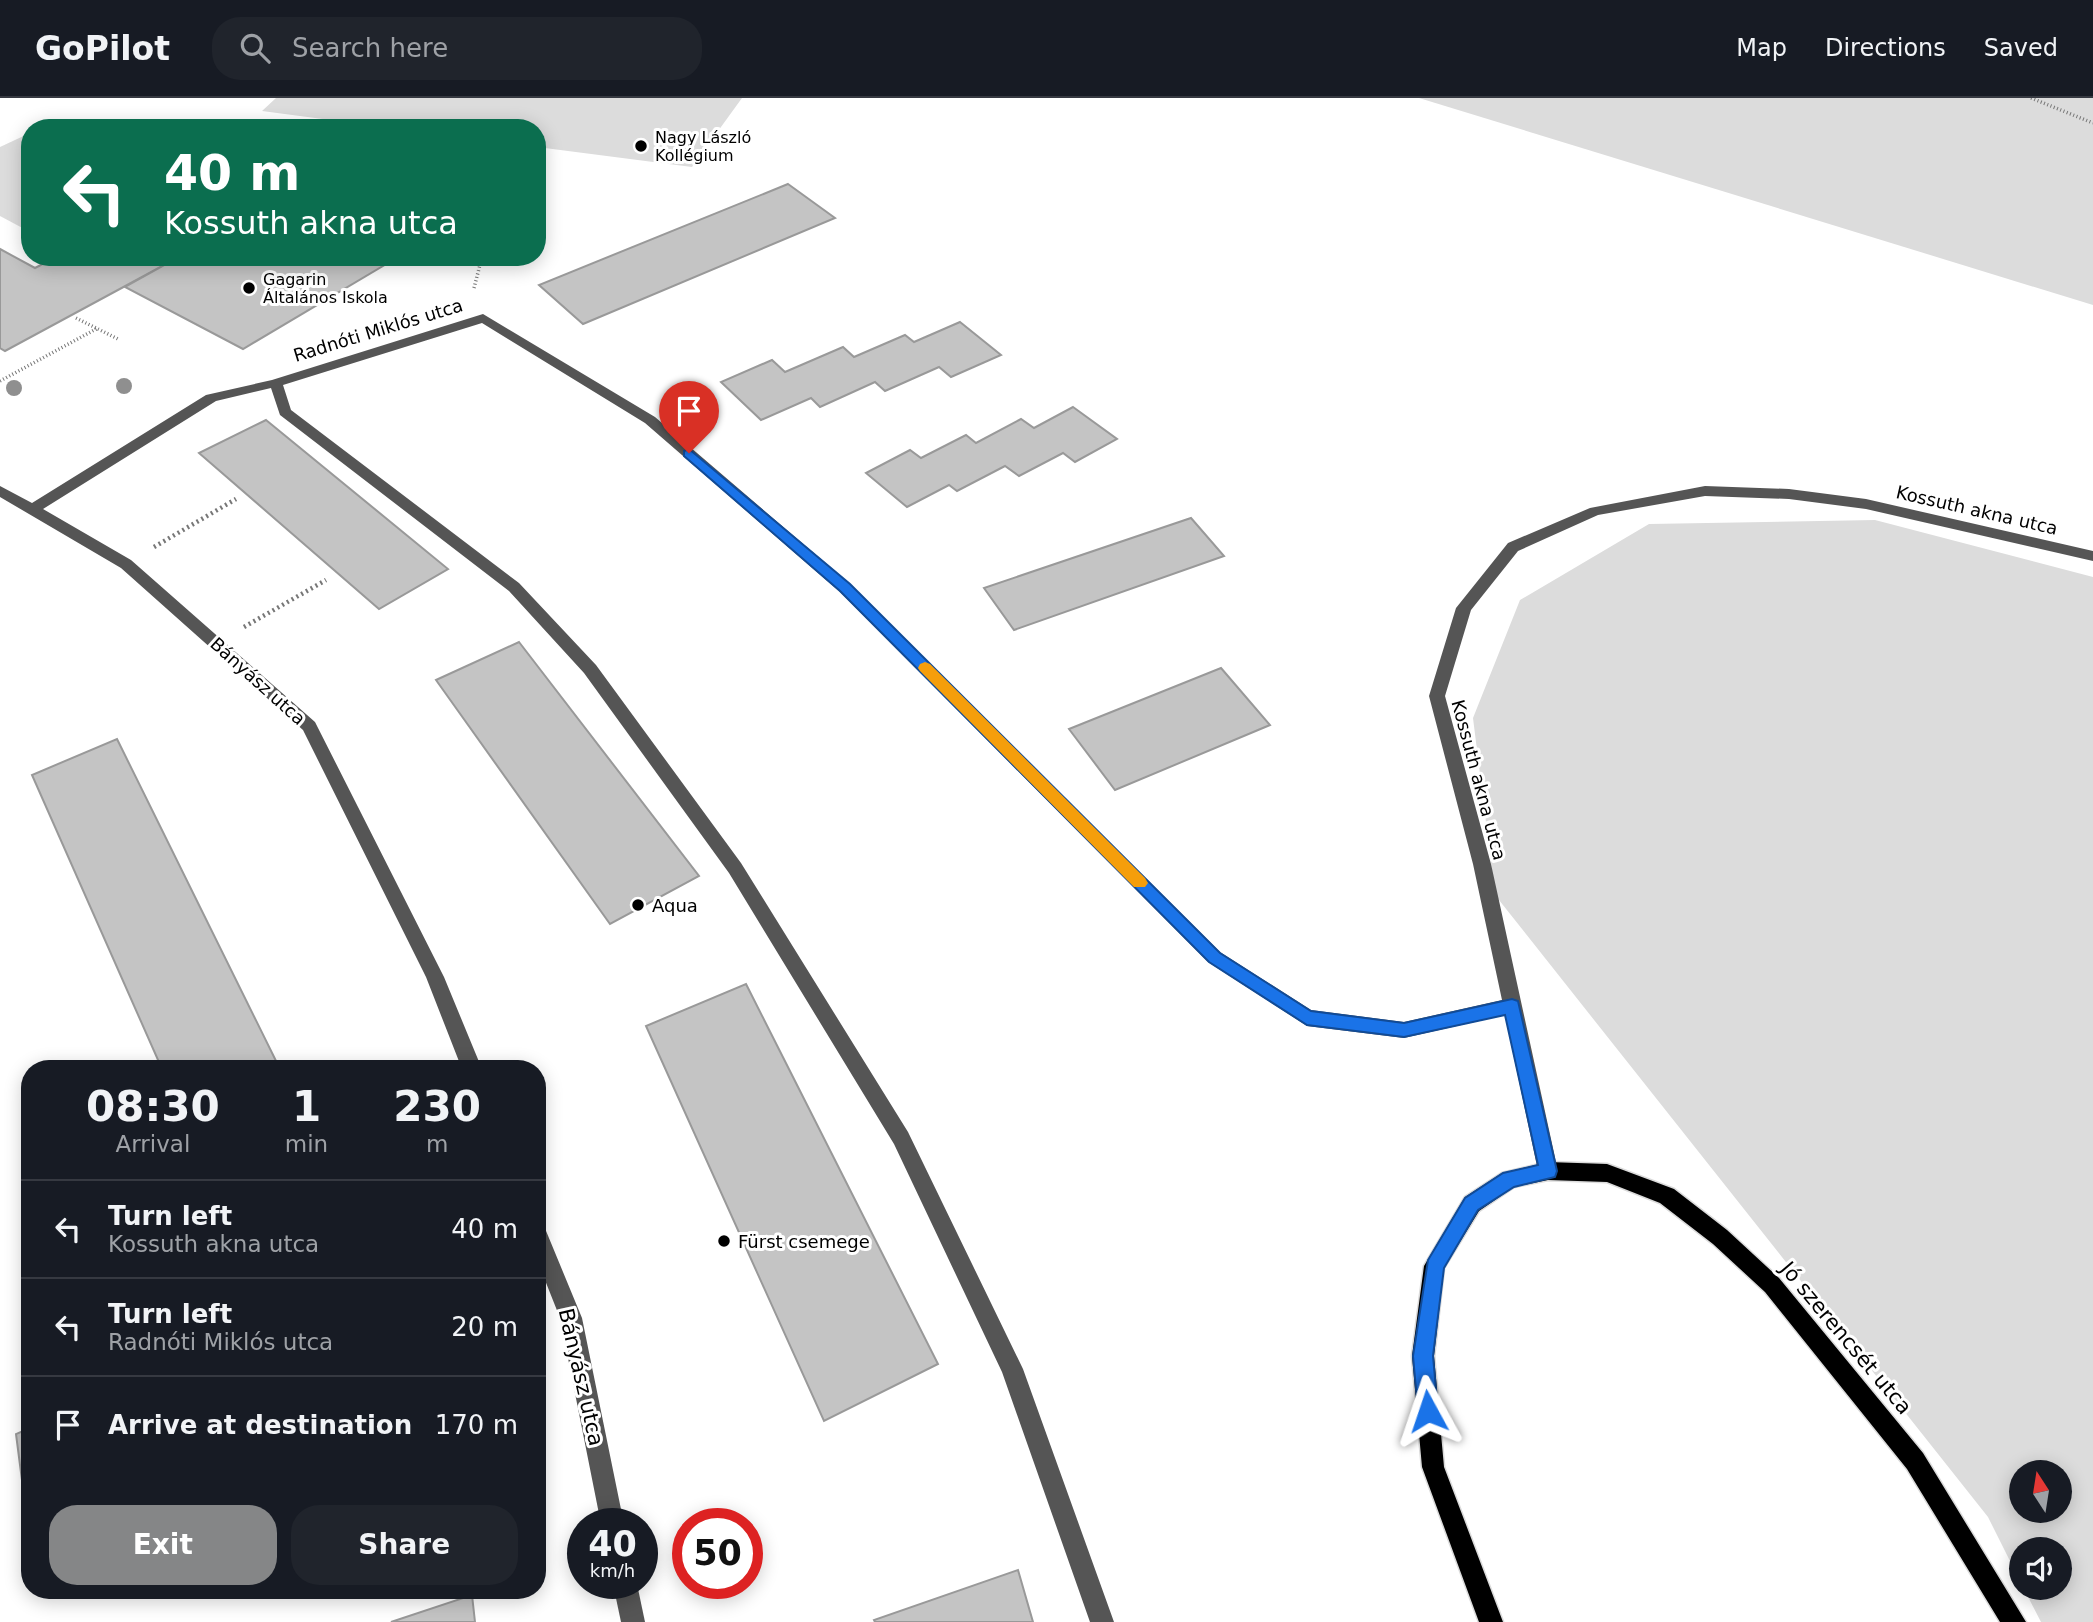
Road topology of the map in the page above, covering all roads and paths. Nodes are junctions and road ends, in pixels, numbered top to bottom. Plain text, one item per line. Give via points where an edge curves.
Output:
1 (2031, 98) edge
2 (2093, 123) edge
3 (76, 318) dead end
4 (98, 328) junction
5 (118, 339) dead end
6 (0, 381) edge
7 (276, 383) junction
8 (0, 491) edge
9 (236, 499) dead end
10 (33, 509) junction
11 (2093, 556) edge
12 (126, 564) junction
13 (326, 580) dead end
14 (216, 643) junction
15 (1512, 1006) junction
16 (468, 1060) edge
17 (1548, 1171) junction
18 (546, 1256) edge
19 (610, 1508) edge
20 (628, 1599) edge
21 (633, 1622) edge
22 (1102, 1622) edge
23 (1491, 1622) edge
24 (2014, 1622) edge

1 - 2 path
3 - 4 path
4 - 5 path
4 - 6 path
7 - 10 street, Radnóti Miklós utca via 211,398
7 - 15 street, Radnóti Miklós utca via 484,318 650,420 835,579 1214,957 1307,1018 1404,1030
7 - 22 street via 285,412 514,587 590,669 735,868 901,1138 1012,1370
8 - 10 street, Bányász utca
9 - 12 path
10 - 12 street, Bányász utca
11 - 15 street, Kossuth akna utca via 1866,503 1705,491 1595,511 1513,547 1464,608 1437,696 1482,864
12 - 14 street, Bányász utca
13 - 14 path
14 - 16 street, Bányász utca via 309,726 435,977
15 - 17 street, Kossuth akna utca
17 - 23 main road, Jó szerencsét utca via 1510,1179 1472,1204 1434,1266 1423,1356 1433,1466
17 - 24 main road, Jó szerencsét utca via 1607,1174 1667,1196 1772,1284 1915,1461
18 - 19 street, Bányász utca via 571,1318
20 - 21 street

